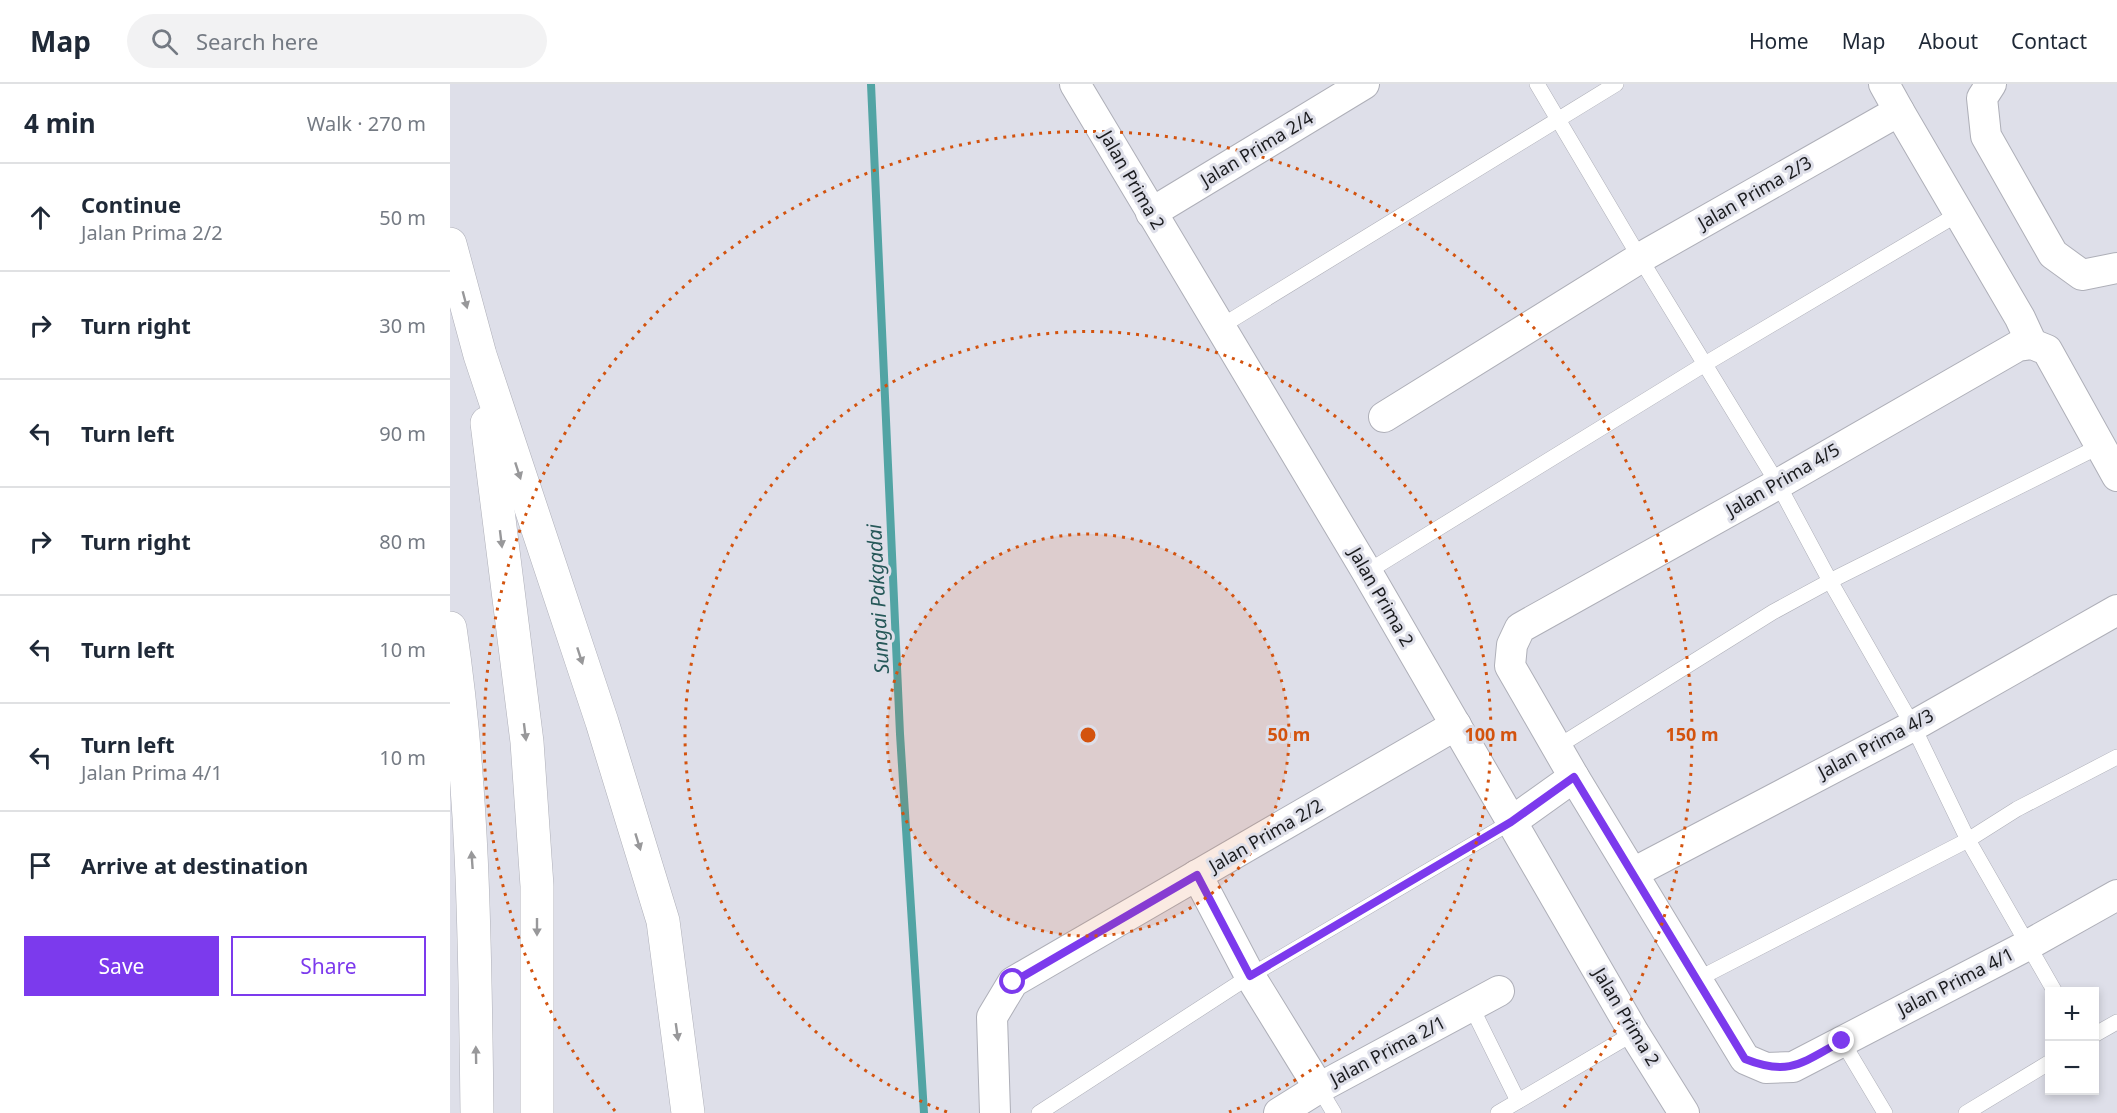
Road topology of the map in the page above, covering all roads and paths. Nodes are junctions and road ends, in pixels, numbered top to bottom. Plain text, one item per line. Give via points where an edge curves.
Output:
1 (1364, 84) edge
2 (1537, 84) edge
3 (1616, 84) edge
4 (1884, 84) edge
5 (1991, 84) edge
6 (1081, 86) edge
7 (1899, 111) junction
8 (1558, 119) junction
9 (1151, 213) junction
10 (1958, 214) junction
11 (450, 244) edge
12 (1640, 258) junction
13 (2117, 268) edge
14 (1220, 327) junction
15 (2040, 347) junction
16 (480, 356) junction
17 (1705, 364) junction
18 (1383, 417) dead end
19 (2100, 446) junction
20 (2117, 476) edge
21 (1778, 484) junction
22 (1367, 572) junction
23 (1830, 581) junction
24 (2117, 610) edge
25 (450, 628) edge
26 (1456, 725) junction
27 (1913, 726) junction
28 (1557, 747) junction
29 (2117, 757) edge
30 (1574, 777) junction
31 (1511, 822) junction
32 (1968, 840) junction
33 (1633, 873) junction
34 (1197, 875) junction
35 (2117, 895) edge
36 (2028, 945) junction
37 (1250, 976) junction
38 (1696, 981) junction
39 (2052, 987) edge
40 (1499, 991) dead end
41 (1471, 1006) junction
42 (2117, 1022) edge
43 (2099, 1032) edge
44 (1634, 1033) junction
45 (1842, 1041) junction
46 (2045, 1064) edge
47 (1327, 1101) edge
48 (1518, 1101) junction
49 (477, 1113) edge
50 (537, 1113) edge
51 (688, 1113) edge
52 (994, 1113) edge
53 (1039, 1113) edge
54 (1279, 1113) edge
55 (1498, 1113) edge
56 (1684, 1113) edge
57 (1885, 1113) edge
58 (1966, 1113) edge

1 - 9 street, Jalan Prima 2/4
2 - 8 lane
3 - 8 lane
4 - 7 street
5 - 13 street via 1983,98 1986,136 2053,254 2082,275
6 - 9 street, Jalan Prima 2
7 - 10 street
7 - 12 street, Jalan Prima 2/3
8 - 12 lane
8 - 14 lane
9 - 14 street, Jalan Prima 2
10 - 15 street
10 - 17 lane
11 -> 16 highway
12 - 17 lane
12 - 18 street, Jalan Prima 2/3
14 - 22 street, Jalan Prima 2
15 - 19 street
15 - 21 street, Jalan Prima 4/5 via 2018,346
16 -> 50 highway via 527,742 537,886
16 -> 51 highway via 602,722 663,921
17 - 21 lane
17 - 22 lane
19 - 20 street
19 - 23 lane
21 - 23 lane
21 - 28 street, Jalan Prima 4/5 via 1520,628 1512,645 1510,666
22 - 26 street, Jalan Prima 2
23 - 27 lane
23 - 28 lane via 1773,612
24 - 27 street, Jalan Prima 4/3
49 -> 25 highway via 474,888 465,753
26 - 31 street, Jalan Prima 2
26 - 34 street, Jalan Prima 2/2
27 - 32 lane
27 - 33 street, Jalan Prima 4/3
28 - 30 street
29 - 32 lane via 2017,809
30 - 31 street
30 - 33 street
31 - 37 lane
31 - 44 street, Jalan Prima 2
32 - 36 lane
32 - 38 lane
33 - 38 street
34 - 37 street
34 - 52 street, Jalan Prima 2/2 via 1013,982 992,1017
35 - 36 street, Jalan Prima 4/1
36 - 39 lane
36 - 45 street, Jalan Prima 4/1
37 - 47 street
37 - 53 lane
38 - 45 street, Jalan Prima 4/1 via 1745,1059 1766,1068 1793,1067
40 - 41 street, Jalan Prima 2/1
41 - 47 street, Jalan Prima 2/1
41 - 48 lane
42 - 43 lane
44 - 48 lane
44 - 56 street, Jalan Prima 2
45 - 57 lane
46 - 58 lane
47 - 54 street, Jalan Prima 2/1
48 - 55 lane

